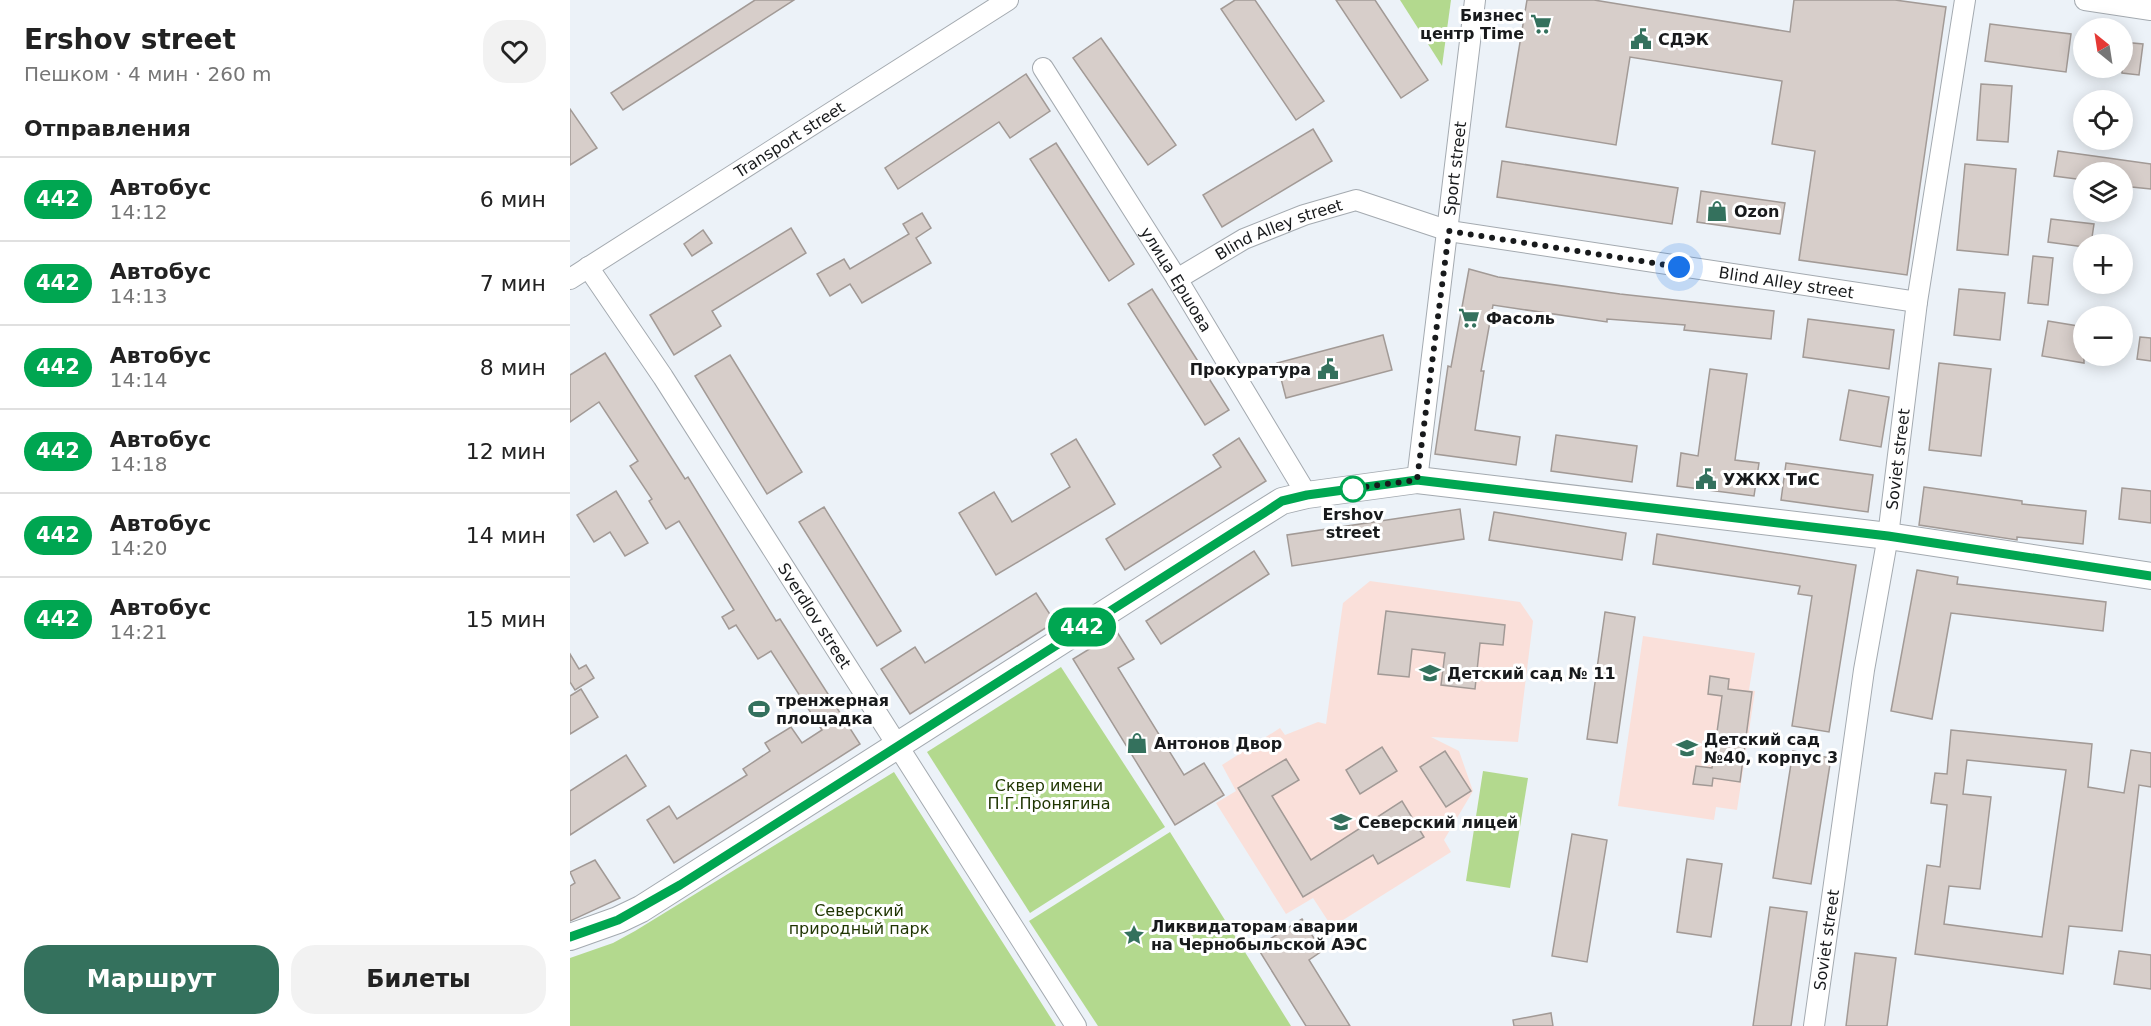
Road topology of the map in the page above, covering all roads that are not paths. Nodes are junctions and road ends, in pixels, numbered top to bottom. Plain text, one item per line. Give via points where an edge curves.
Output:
1 (982, 0) edge
2 (1008, 0) edge
3 (1475, 0) edge
4 (1965, 0) edge
5 (2085, 0) edge
6 (2151, 10) edge
7 (975, 20) junction
8 (1043, 68) dead end
9 (1449, 231) junction
10 (588, 267) junction
11 (570, 279) edge
12 (1177, 279) junction
13 (1917, 302) junction
14 (1417, 480) junction
15 (1307, 495) junction
16 (1888, 536) junction
17 (2151, 576) edge
18 (897, 745) junction
19 (570, 937) edge
20 (1076, 1026) edge
21 (1814, 1026) edge

1 - 7 street
2 - 7 street, Transport street
3 - 9 street, Sport street
4 - 13 street, Soviet street
5 - 6 street
7 - 10 street, Transport street
8 - 12 street, улица Ершова
9 - 12 street, Blind Alley street via 1356,200 1244,239
9 - 13 street, Blind Alley street
9 - 14 street, Sport street
10 - 11 street, Transport street
10 - 18 street, Sverdlov street via 663,377
12 - 15 street, улица Ершова
13 - 16 street, Soviet street
14 - 15 main road
14 - 16 main road
15 - 18 main road via 1282,501
16 - 17 main road
16 - 21 street, Soviet street via 1864,670
18 - 19 main road via 641,909
18 - 20 street, Sverdlov street

